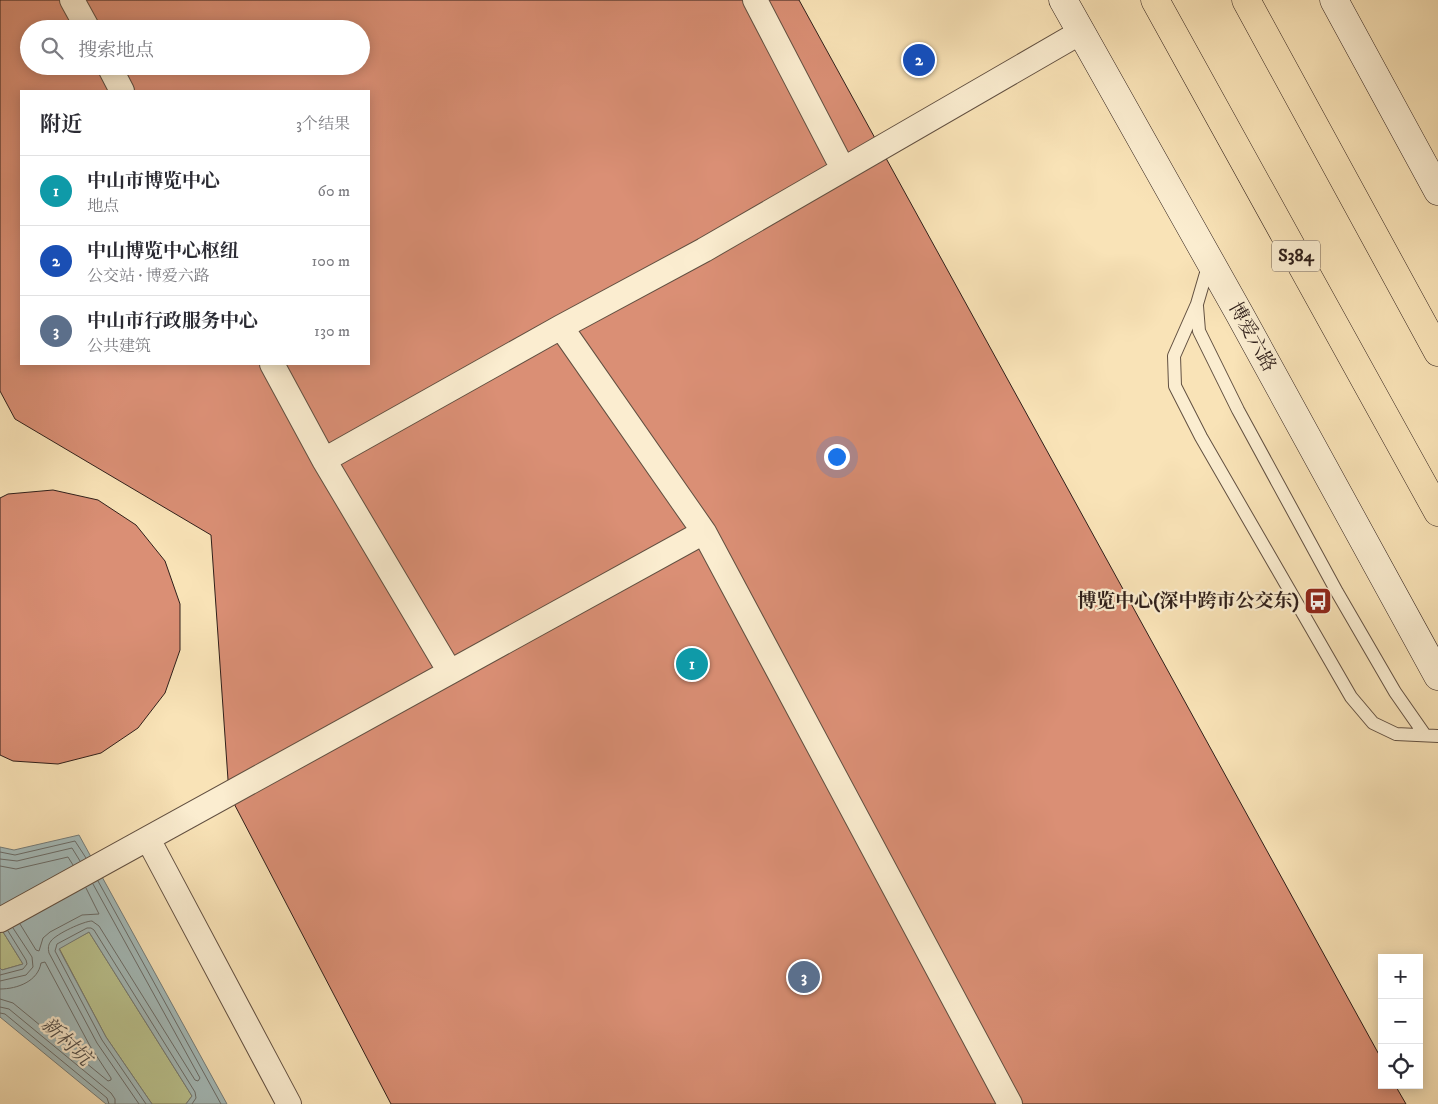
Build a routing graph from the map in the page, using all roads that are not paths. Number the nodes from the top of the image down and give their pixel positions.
1 (72, 0) edge
2 (755, 0) edge
3 (1063, 0) edge
4 (1154, 0) edge
5 (1246, 0) edge
6 (1334, 0) edge
7 (83, 20) edge
8 (1081, 32) junction
9 (114, 75) edge
10 (121, 90) edge
11 (843, 169) junction
12 (1438, 191) edge
13 (1210, 260) junction
14 (1197, 304) junction
15 (561, 327) junction
16 (1438, 352) edge
17 (273, 365) edge
18 (324, 460) junction
19 (1438, 512) edge
20 (704, 532) junction
21 (450, 672) junction
22 (1438, 676) edge
23 (1425, 735) junction
24 (1438, 736) edge
25 (148, 839) junction
26 (0, 920) edge
27 (289, 1104) edge
28 (1010, 1104) edge

1 - 7 street
2 - 11 street
3 - 8 street, 博爱六路
4 - 19 highway, S384
5 - 16 highway
6 - 12 street
8 - 11 street
8 - 13 street, 博爱六路
9 - 10 street
11 - 15 street
13 - 14 lane
13 - 22 street, 博爱六路
14 - 23 lane
14 - 23 lane
15 - 18 street
15 - 20 street
17 - 18 street
18 - 21 street
20 - 21 street
20 - 28 street
21 - 25 street
23 - 24 lane
25 - 26 street
25 - 27 street

